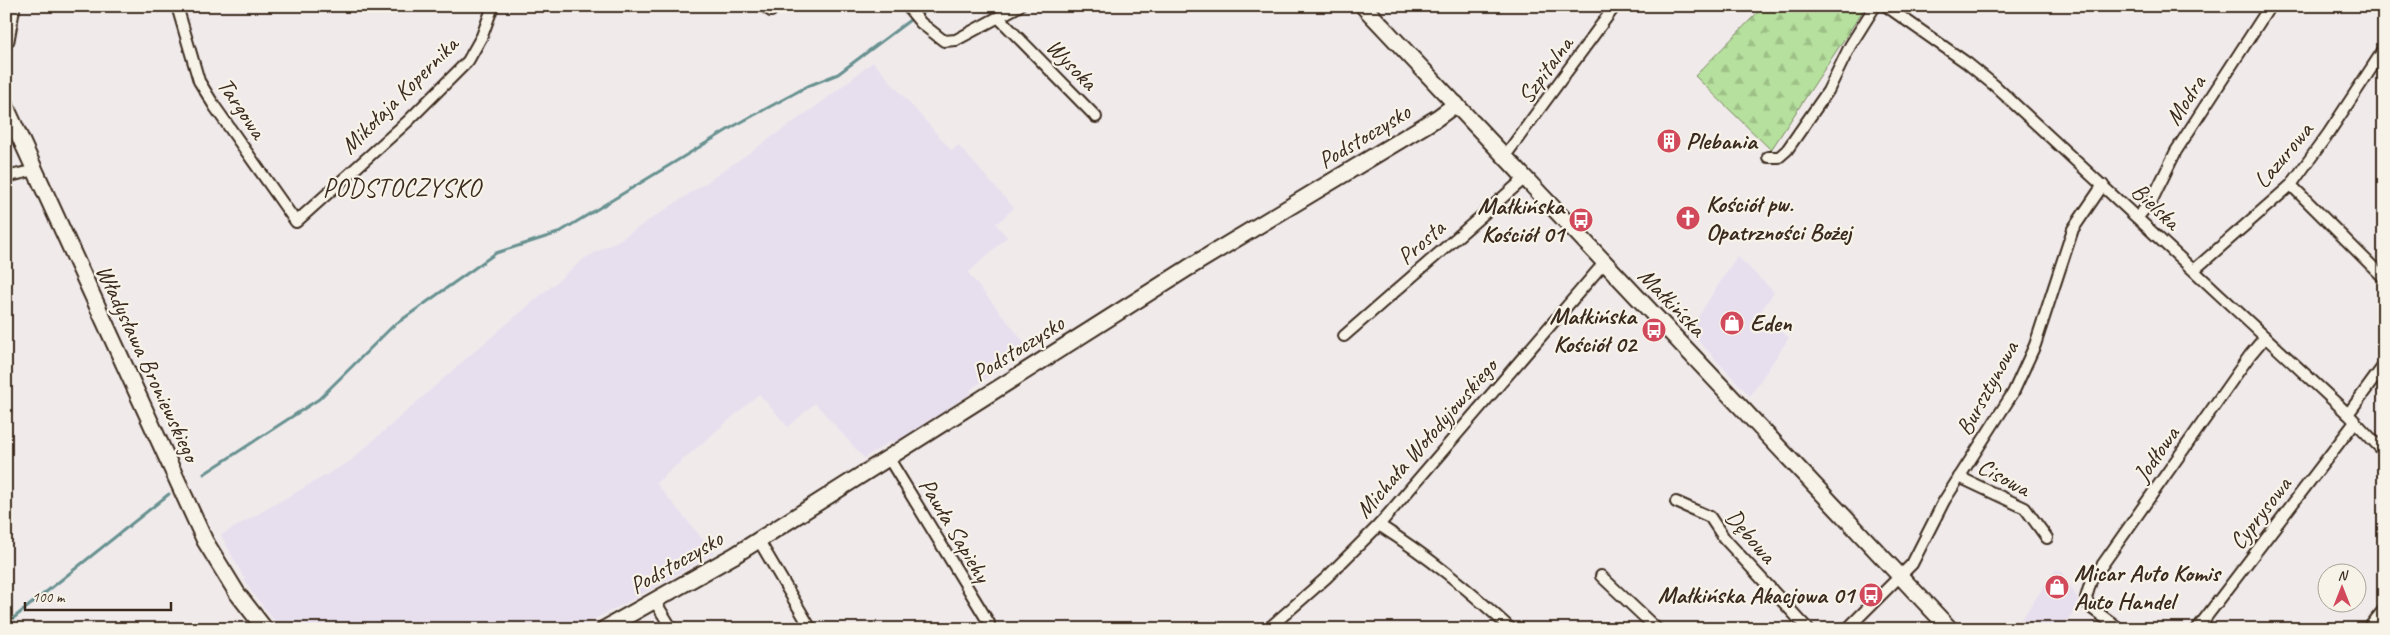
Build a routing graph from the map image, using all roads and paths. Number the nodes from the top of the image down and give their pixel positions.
1 (12, 6) edge
2 (177, 6) edge
3 (493, 6) edge
4 (907, 6) edge
5 (1019, 6) edge
6 (1363, 6) edge
7 (1615, 6) edge
8 (1875, 6) edge
9 (1886, 6) edge
10 (2270, 6) edge
11 (999, 18) junction
12 (6, 40) edge
13 (2383, 52) edge
14 (1456, 104) junction
15 (6, 107) edge
16 (1096, 117) dead end
17 (1506, 156) junction
18 (1768, 157) dead end
19 (35, 170) junction
20 (6, 177) edge
21 (1525, 178) junction
22 (2103, 185) junction
23 (2291, 185) junction
24 (2138, 217) junction
25 (296, 222) joint
26 (1604, 263) junction
27 (2194, 270) junction
28 (2384, 278) edge
29 (1344, 336) dead end
30 (2265, 337) junction
31 (2384, 366) edge
32 (2351, 418) junction
33 (2384, 452) edge
34 (888, 457) junction
35 (1960, 476) junction
36 (1676, 502) dead end
37 (1378, 526) junction
38 (2047, 538) dead end
39 (758, 539) junction
40 (1901, 575) junction
41 (1601, 576) dead end
42 (654, 600) junction
43 (2384, 609) edge
44 (989, 623) dead end
45 (265, 629) edge
46 (604, 629) edge
47 (672, 629) edge
48 (811, 629) edge
49 (1268, 629) edge
50 (1510, 629) edge
51 (1657, 629) edge
52 (1808, 629) edge
53 (1848, 629) edge
54 (1950, 629) edge
55 (2120, 629) edge
56 (2197, 629) edge
57 (2368, 629) edge

1 - 12 street
2 - 25 street, Targowa
3 - 25 street, Mikołaja Kopernika
4 - 11 street
5 - 11 street
6 - 14 street, Małkińska
7 - 17 street, Szpitalna
8 - 18 street
9 - 22 street, Bielska
10 - 24 street, Modra
11 - 16 street, Wysoka
13 - 23 street, Lazurowa
14 - 17 street, Małkińska
14 - 34 street, Podstoczysko
15 - 19 street, Władysława Broniewskiego
17 - 21 street, Małkińska
19 - 20 street
19 - 45 street, Władysława Broniewskiego
21 - 26 street, Małkińska
21 - 29 street, Prosta
22 - 24 street, Bielska
22 - 35 street, Bursztynowa
23 - 27 street, Lazurowa
23 - 28 street
24 - 27 street, Bielska
26 - 37 street, Michała Wołodyjowskiego
26 - 40 street, Małkińska
27 - 30 street, Bielska
30 - 32 street, Bielska
30 - 55 street, Jodłowa
31 - 32 street, Cyprysowa
32 - 33 street, Bielska
32 - 56 street, Cyprysowa
34 - 39 street, Podstoczysko
34 - 44 street, Pawła Sapiehy
35 - 38 street, Cisowa
35 - 40 street, Bursztynowa
36 - 52 street, Dębowa
37 - 49 street, Michała Wołodyjowskiego
37 - 50 street
39 - 42 street, Podstoczysko
39 - 48 street
40 - 53 street, Bursztynowa
40 - 54 street, Małkińska
41 - 51 street
42 - 46 street, Podstoczysko
42 - 47 street
43 - 57 street

